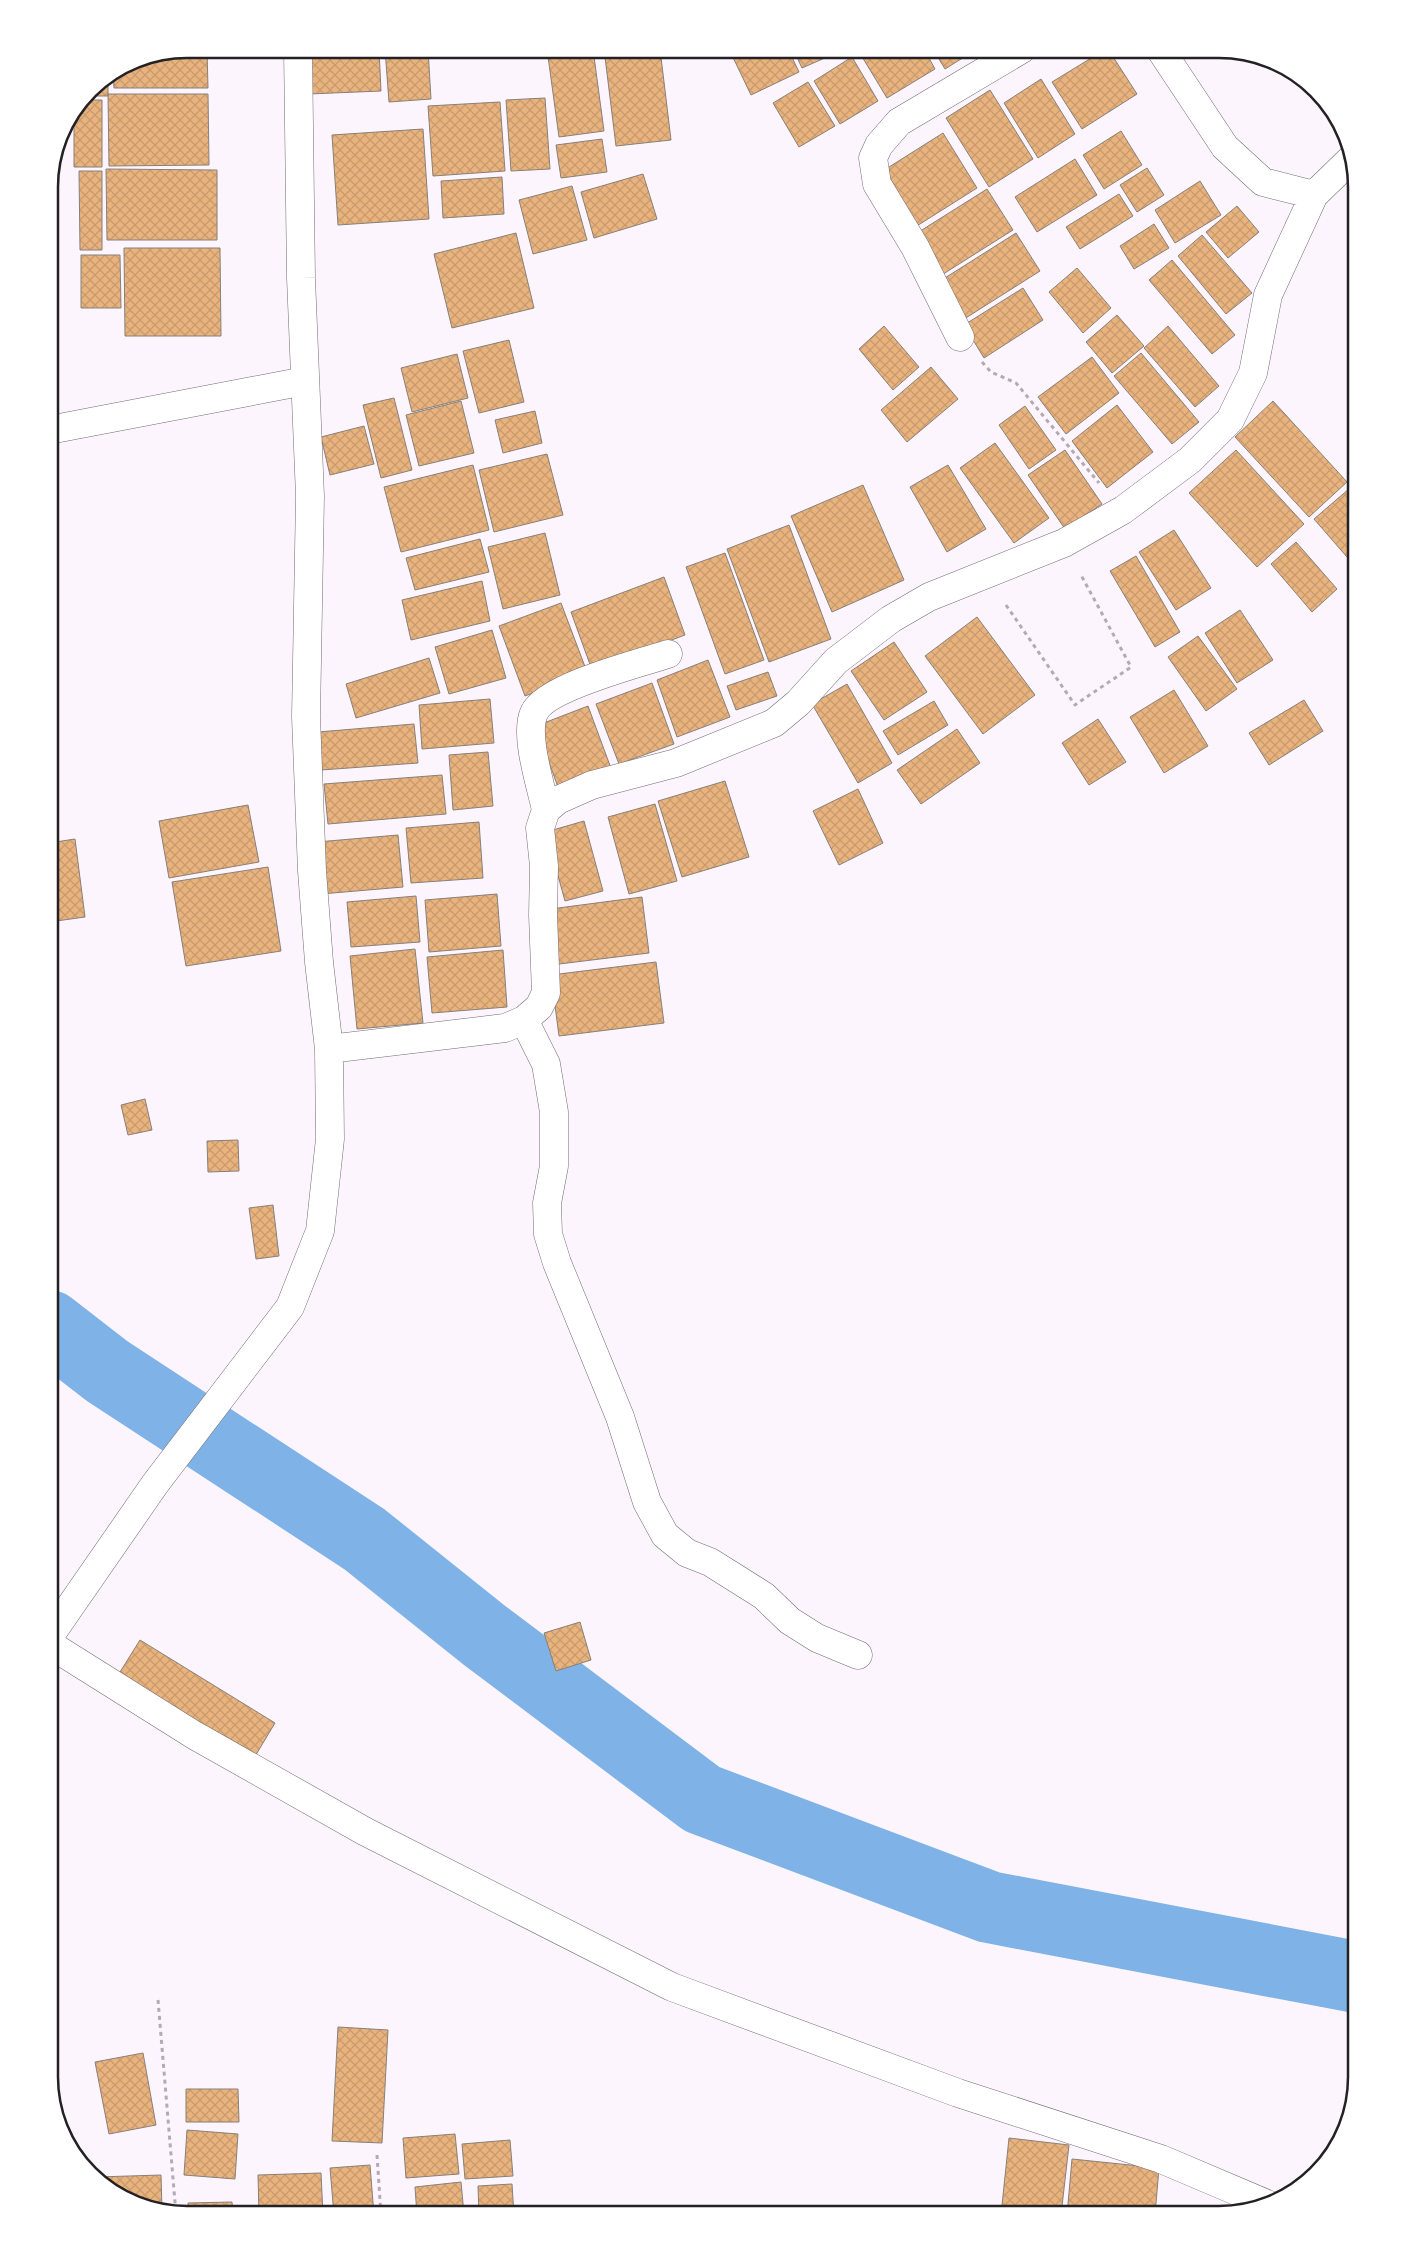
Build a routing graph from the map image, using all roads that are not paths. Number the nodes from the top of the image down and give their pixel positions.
1 (298, 57) edge
2 (1007, 58) edge
3 (1166, 58) edge
4 (1345, 164) edge
5 (1314, 195) junction
6 (960, 337) road end
7 (305, 381) junction
8 (58, 428) edge
9 (668, 654) dead end
10 (546, 810) junction
11 (524, 1020) junction
12 (330, 1048) junction
13 (57, 1625) edge
14 (57, 1649) edge
15 (858, 1655) dead end
16 (1258, 2200) edge

1 - 7 street
2 - 6 street
3 - 5 street
4 - 5 street
5 - 10 street
7 - 8 street
7 - 12 street
9 - 10 street
10 - 11 street
11 - 12 street
11 - 15 street
12 - 13 street
14 - 16 street

